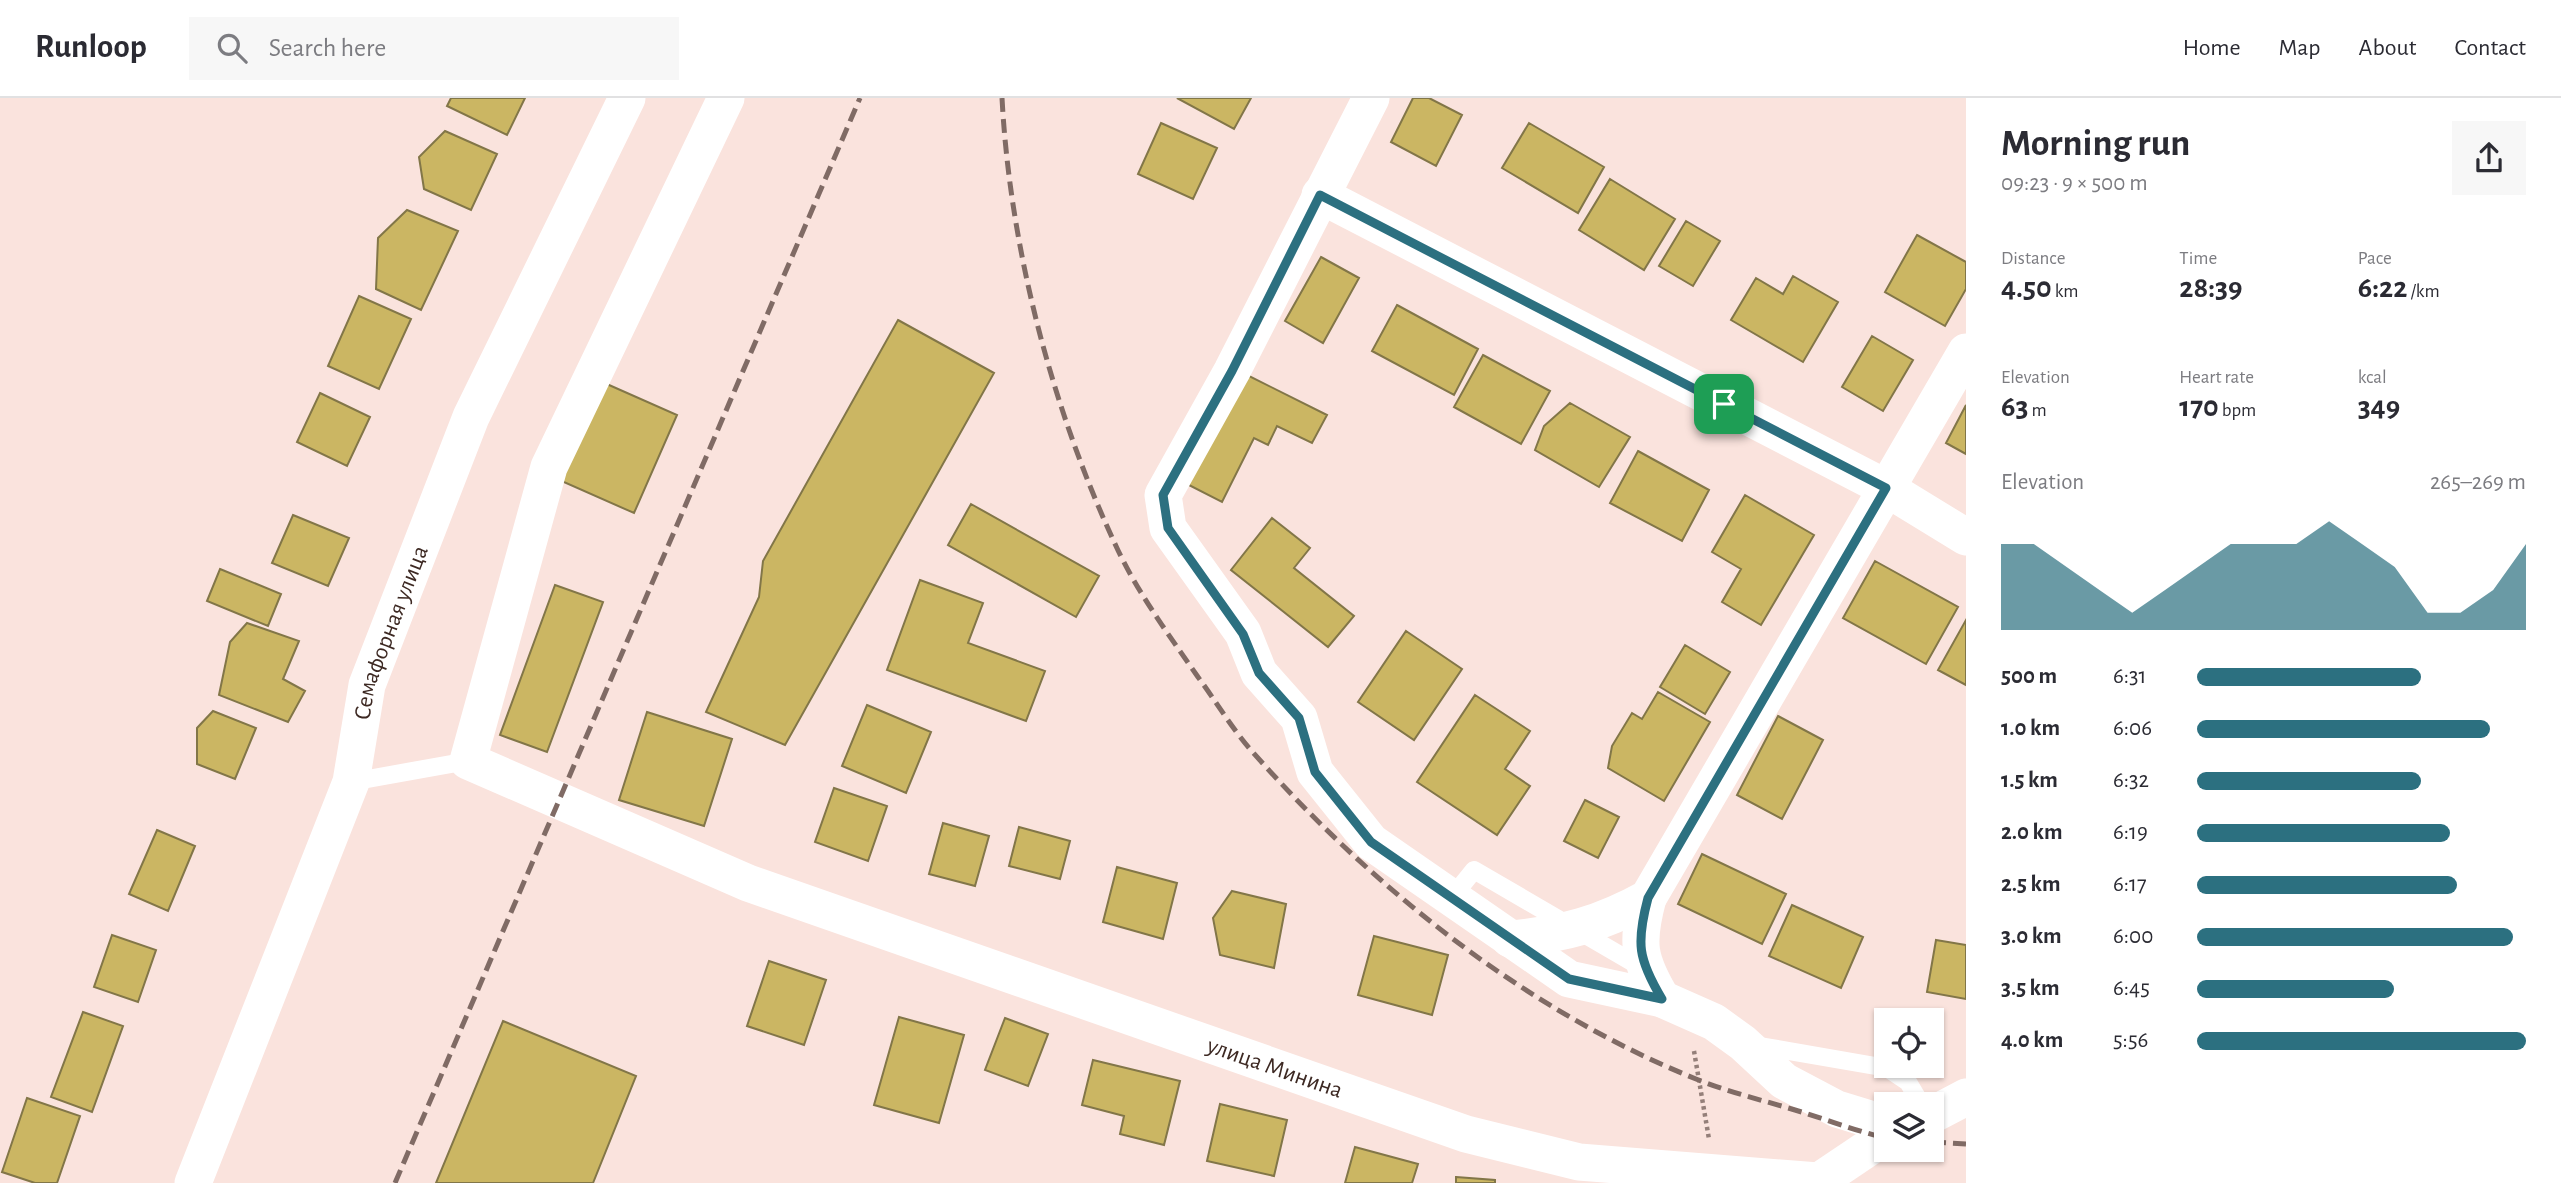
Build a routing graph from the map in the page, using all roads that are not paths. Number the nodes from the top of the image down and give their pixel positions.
1 (627, 98) edge
2 (726, 98) edge
3 (1371, 98) edge
4 (1320, 195) junction
5 (1966, 352) edge
6 (1886, 488) junction
7 (1966, 537) edge
8 (468, 761) junction
9 (351, 782) junction
10 (1453, 896) junction
11 (1648, 898) junction
12 (1578, 930) junction
13 (1510, 939) junction
14 (1665, 993) junction
15 (1744, 1043) junction
16 (1914, 1092) edge
17 (1966, 1097) edge
18 (1944, 1109) edge
19 (1874, 1121) edge
20 (1874, 1144) edge
21 (1817, 1182) edge
22 (193, 1183) edge

1 - 9 street, Семафорная улица
2 - 8 street
3 - 4 street
4 - 6 street
4 - 10 street
5 - 6 street
6 - 7 street
6 - 11 street
8 - 9 lane
8 - 21 street, улица Минина
9 - 22 street, Семафорная улица
10 - 12 lane
10 - 13 street
11 - 12 street
11 - 14 street
12 - 13 street
12 - 14 lane
13 - 14 street
14 - 15 street
15 - 16 lane
15 - 19 street
17 - 18 street
20 - 21 street

